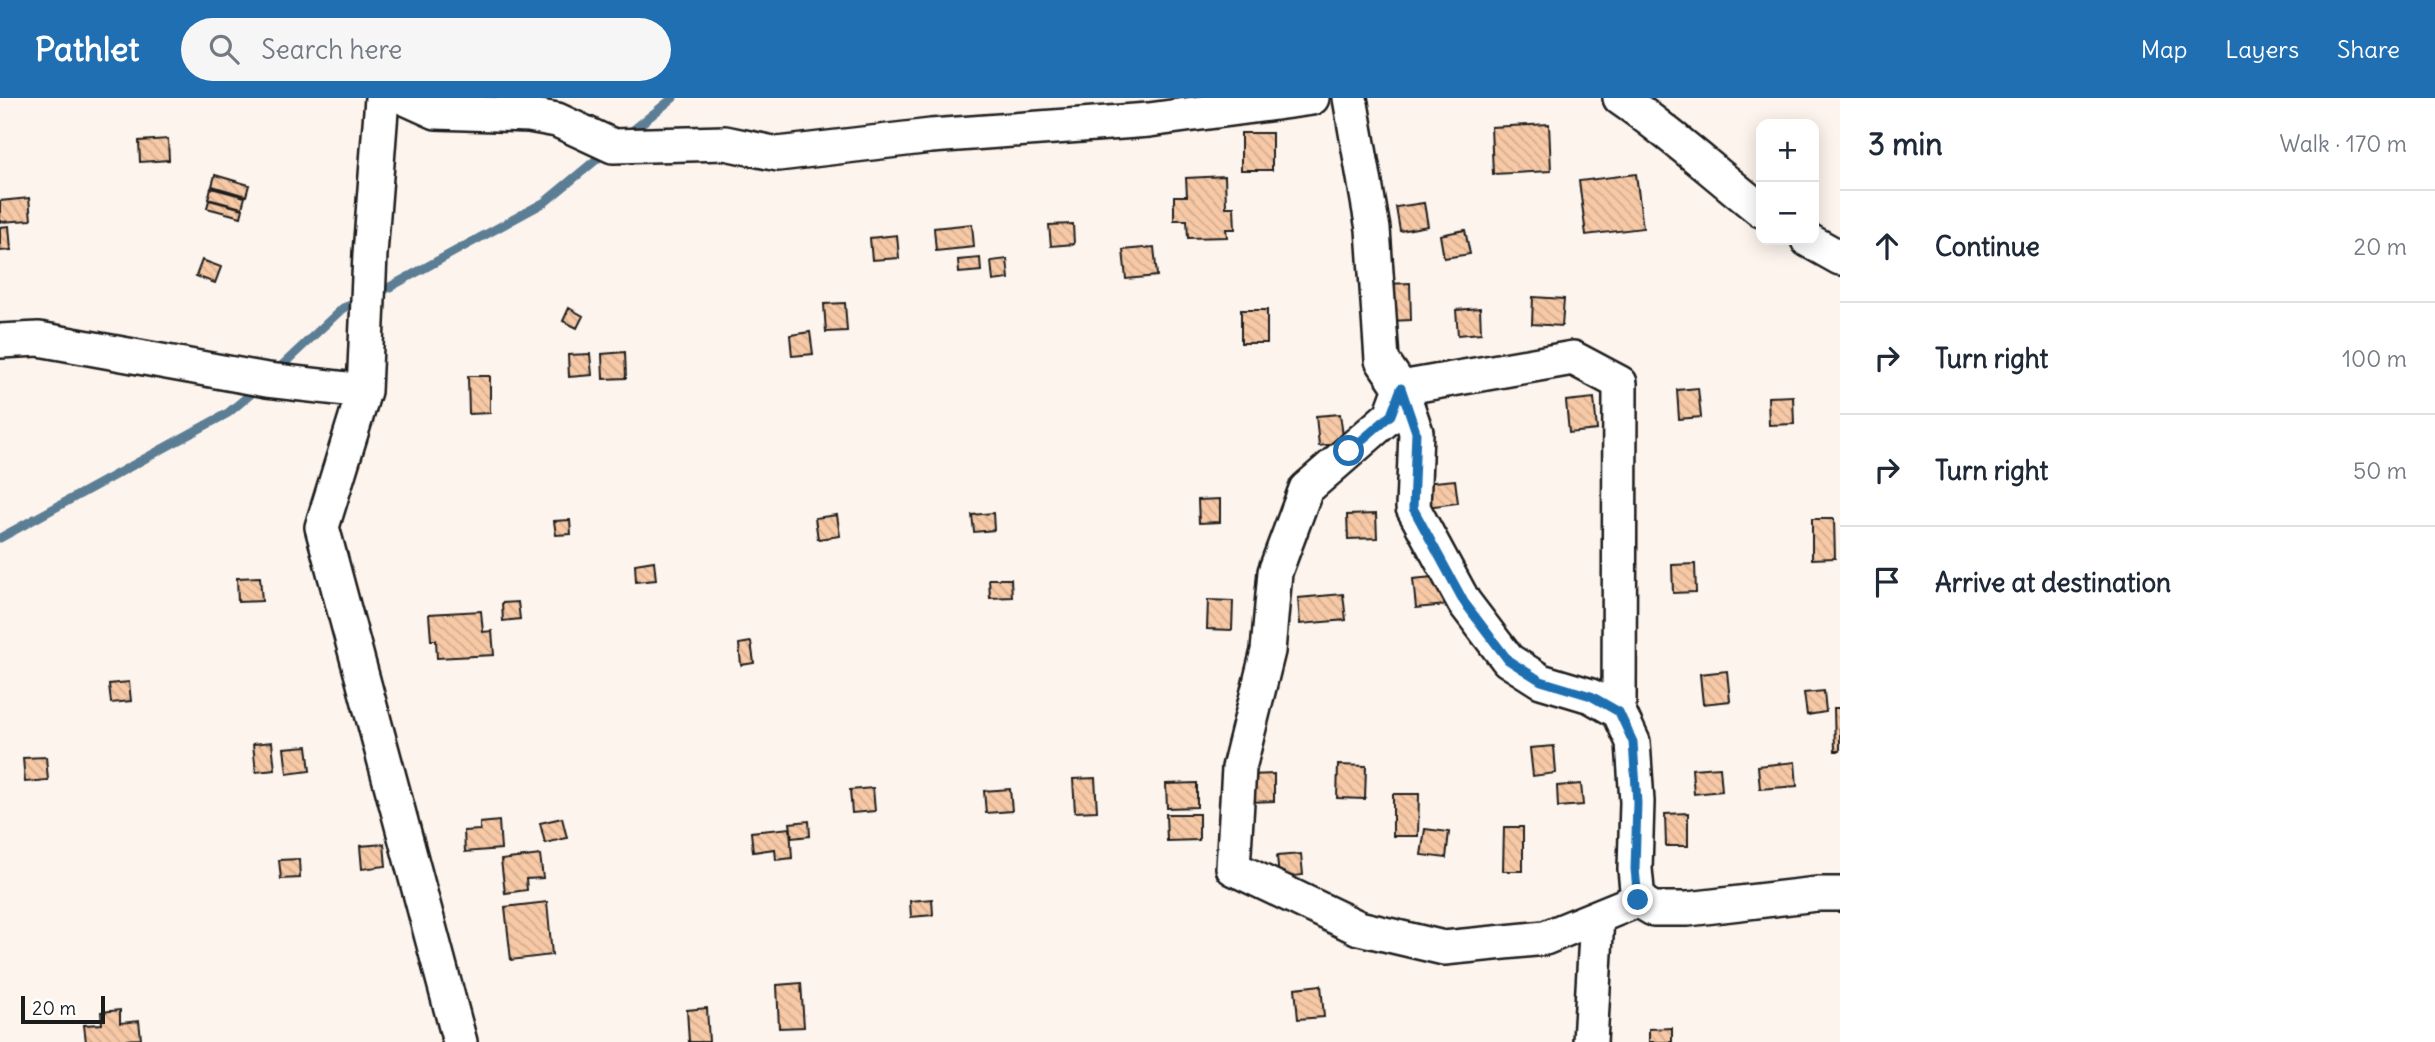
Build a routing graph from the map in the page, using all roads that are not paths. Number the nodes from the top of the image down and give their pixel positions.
1 (382, 98) edge
2 (405, 98) edge
3 (1312, 98) edge
4 (1350, 98) edge
5 (1620, 98) edge
6 (1756, 206) edge
7 (1817, 245) edge
8 (1840, 258) edge
9 (0, 341) edge
10 (1401, 388) junction
11 (364, 391) junction
12 (1619, 712) junction
13 (1840, 894) edge
14 (1638, 900) junction
15 (1597, 917) junction
16 (460, 1042) edge
17 (1590, 1042) edge

1 - 11 street
2 - 3 street
4 - 10 street
5 - 6 street
7 - 8 street
9 - 11 street
10 - 12 street
10 - 12 street
10 - 15 street
11 - 16 street
12 - 14 street
13 - 14 street
14 - 15 street
15 - 17 street

